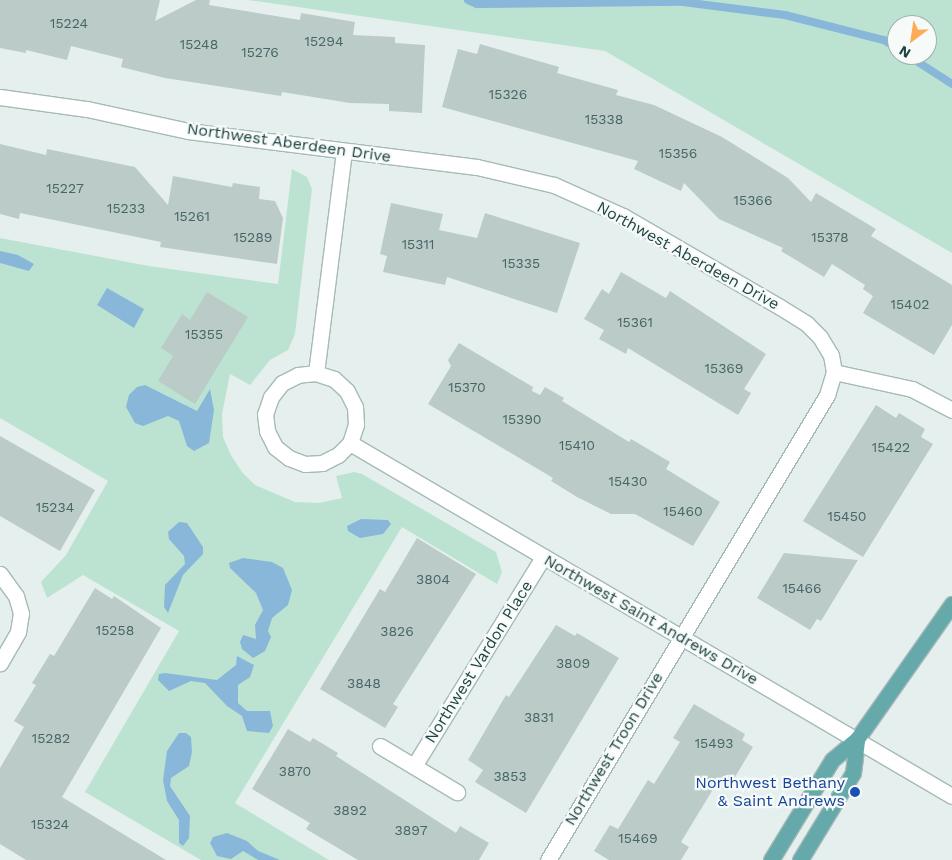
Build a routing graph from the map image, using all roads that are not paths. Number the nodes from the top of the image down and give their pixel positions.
1 (0, 97) edge
2 (344, 152) junction
3 (834, 372) junction
4 (316, 373) junction
5 (952, 410) edge
6 (350, 442) junction
7 (543, 557) junction
8 (0, 574) edge
9 (952, 604) edge
10 (680, 638) junction
11 (0, 664) edge
12 (858, 740) junction
13 (380, 746) dead end
14 (414, 766) junction
15 (456, 792) dead end
16 (952, 796) edge
17 (548, 860) edge
18 (771, 860) edge
19 (800, 860) edge

1 - 2 street, Northwest Aberdeen Drive
2 - 3 street, Northwest Aberdeen Drive
2 - 4 street
3 - 5 street
3 - 10 street
4 - 6 street
4 - 6 street
6 - 7 street, Northwest Saint Andrews Drive
7 - 10 street, Northwest Saint Andrews Drive
7 - 14 street, Northwest Vardon Place
8 - 11 street
9 - 12 main road
10 - 12 street, Northwest Saint Andrews Drive
10 - 17 street, Northwest Troon Drive
12 - 16 street, Northwest Saint Andrews Drive
12 - 18 main road
12 - 19 main road
13 - 14 street
14 - 15 street

